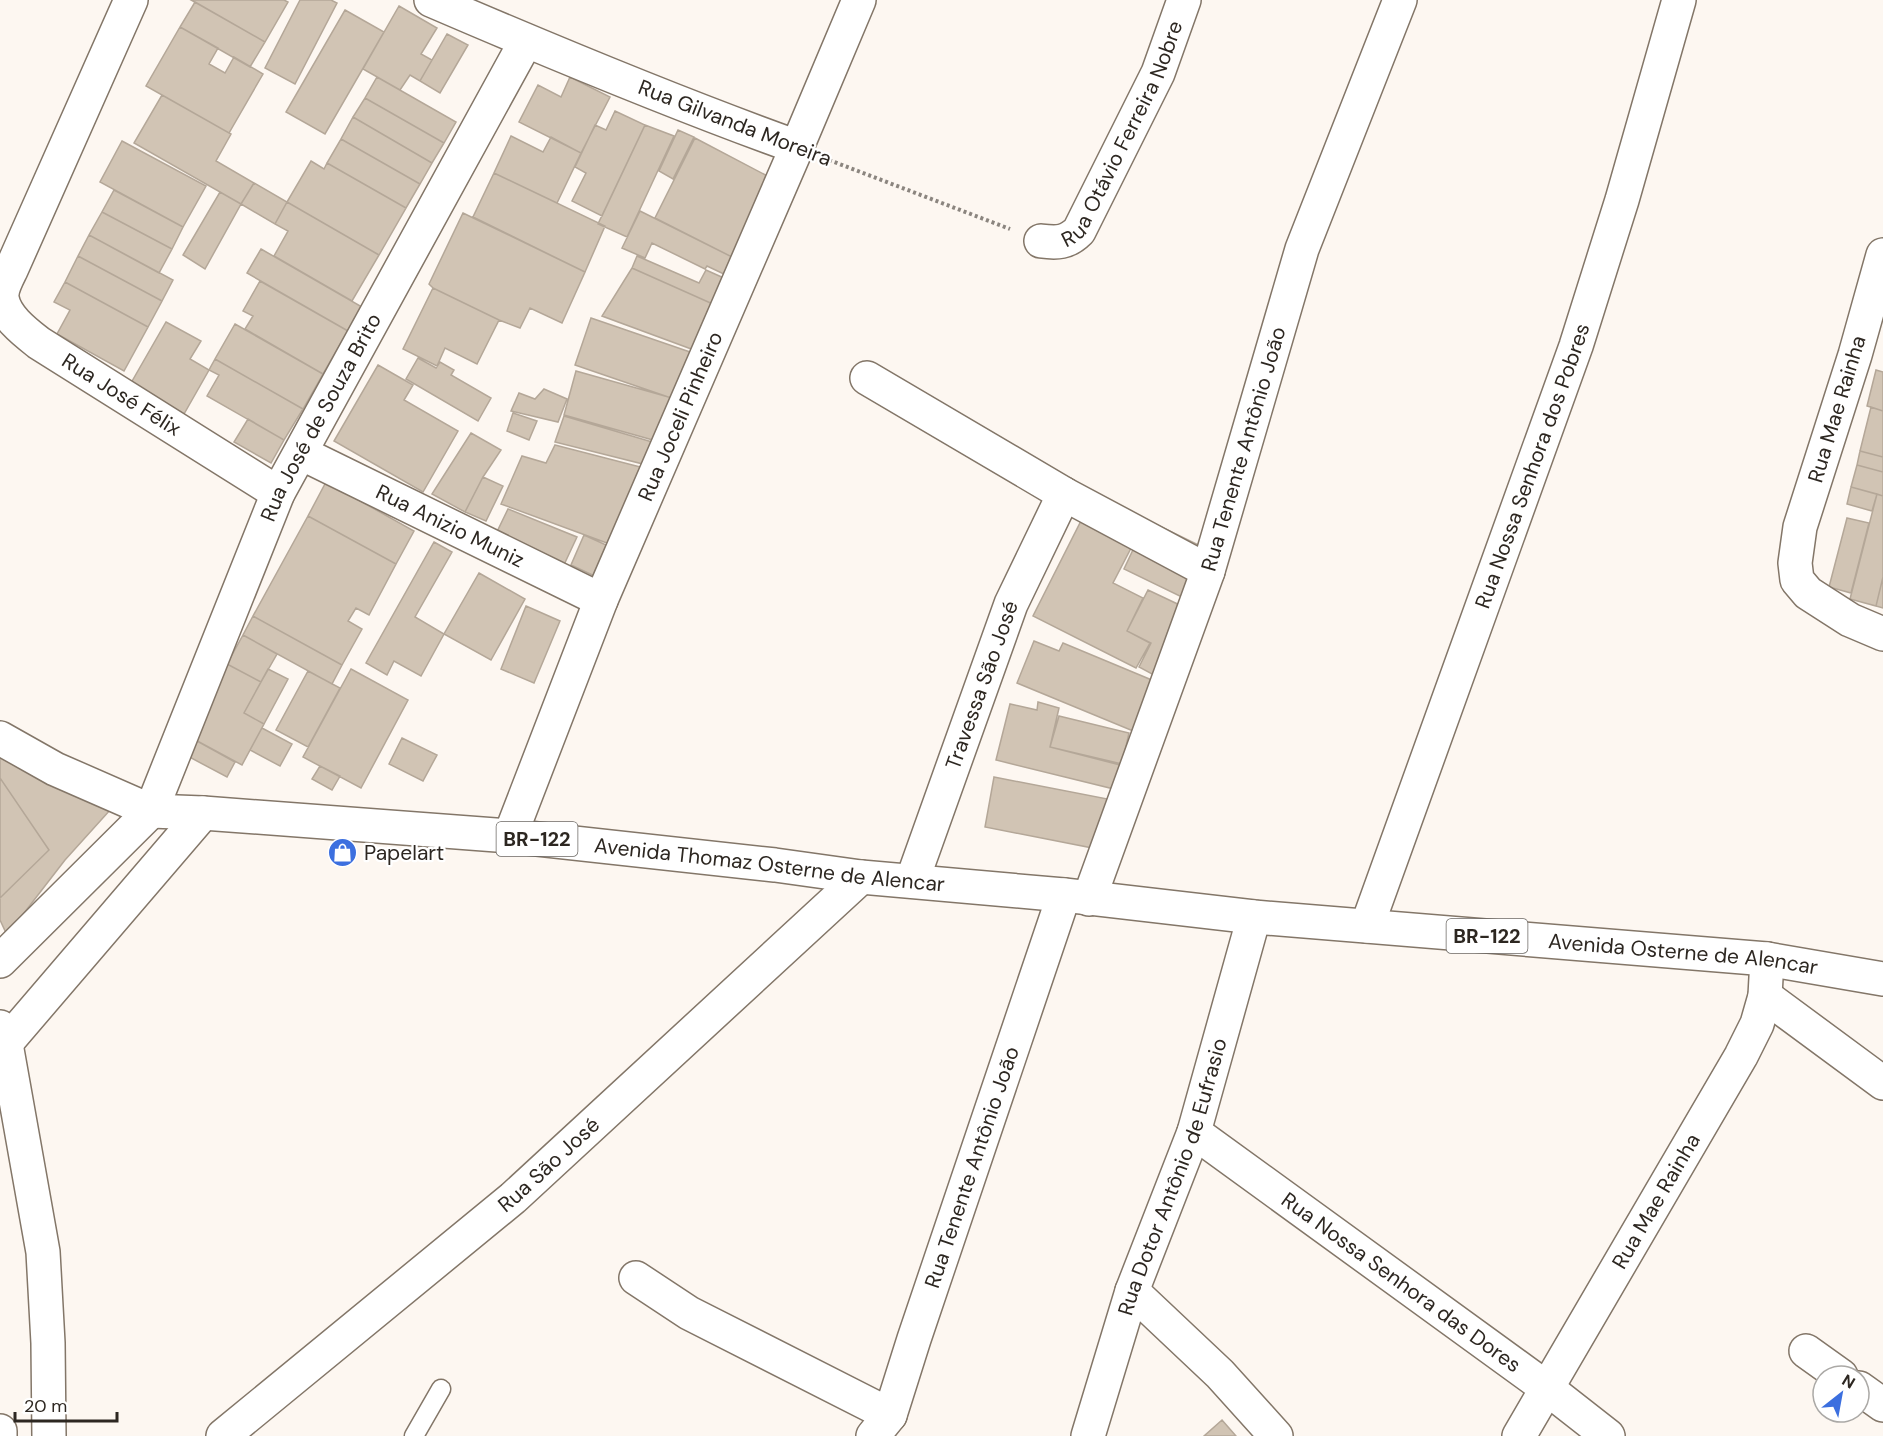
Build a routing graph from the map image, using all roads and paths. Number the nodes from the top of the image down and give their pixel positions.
1 (131, 0) edge
2 (431, 0) edge
3 (859, 0) edge
4 (1184, 0) edge
5 (1400, 0) edge
6 (1679, 0) edge
7 (526, 41) junction
8 (797, 147) junction
9 (1041, 241) joint
10 (1883, 255) edge
11 (867, 378) dead end
12 (301, 453) junction
13 (278, 493) junction
14 (1064, 494) junction
15 (1208, 571) junction
16 (601, 600) junction
17 (1883, 634) edge
18 (0, 738) edge
19 (150, 811) junction
20 (203, 813) junction
21 (510, 836) junction
22 (861, 877) junction
23 (912, 881) junction
24 (1077, 897) junction
25 (1254, 916) junction
26 (1367, 926) junction
27 (1767, 959) junction
28 (0, 961) edge
29 (1883, 979) edge
30 (1765, 996) junction
31 (2, 1040) edge
32 (1883, 1083) edge
33 (1194, 1132) junction
34 (636, 1278) dead end
35 (1132, 1291) junction
36 (1806, 1351) dead end
37 (1824, 1364) edge
38 (441, 1389) dead end
39 (1548, 1389) junction
40 (881, 1426) edge
41 (0, 1431) edge
42 (0, 1436) edge
43 (49, 1436) edge
44 (223, 1436) edge
45 (414, 1436) edge
46 (1088, 1436) edge
47 (1276, 1436) edge
48 (1519, 1436) edge
49 (1608, 1436) edge

1 - 13 main road, Rua José Félix
2 - 7 main road, Rua Gilvanda Moreira
3 - 8 main road, Rua Joceli Pinheiro
4 - 9 main road, Rua Otávio Ferreira Nobre
5 - 15 main road, Rua Tenente Antônio João
6 - 26 main road, Rua Nossa Senhora dos Pobres
7 - 8 main road, Rua Gilvanda Moreira
7 - 12 main road, Rua José de Souza Brito
8 - 9 path, Rua Gilvanda Moreira
8 - 16 main road, Rua Joceli Pinheiro
10 - 17 main road, Rua Mae Rainha
11 - 14 main road
12 - 13 main road, Rua José de Souza Brito
12 - 16 main road, Rua Anizio Muniz
13 - 19 main road, Rua José de Souza Brito
14 - 15 main road
14 - 23 main road, Travessa São José
15 - 24 main road, Rua Tenente Antônio João
16 - 21 main road, Rua Joceli Pinheiro
18 - 19 main road, Avenida Thomaz Osterne de Alencar / BR-122
19 - 20 main road, Avenida Thomaz Osterne de Alencar / BR-122
19 - 28 main road
20 - 21 main road, Avenida Thomaz Osterne de Alencar / BR-122
20 - 31 main road
21 - 22 main road, Avenida Thomaz Osterne de Alencar / BR-122
22 - 23 main road, Avenida Thomaz Osterne de Alencar / BR-122
22 - 44 main road, Rua São José
23 - 24 main road, Avenida Thomaz Osterne de Alencar / BR-122
24 - 25 main road, Avenida Osterne de Alencar / BR-122
24 - 40 main road, Rua Tenente Antônio João
25 - 26 main road, Avenida Osterne de Alencar / BR-122
25 - 33 main road, Rua Dotor Antônio de Eufrasio
26 - 27 main road, Avenida Osterne de Alencar / BR-122
27 - 29 main road, Avenida Osterne de Alencar / BR-122
27 - 30 main road, Rua Mae Rainha
30 - 32 main road
30 - 39 main road, Rua Mae Rainha
31 - 43 main road
33 - 35 main road, Rua Dotor Antônio de Eufrasio
33 - 39 main road, Rua Nossa Senhora das Dores
34 - 40 main road
35 - 46 main road, Rua Dotor Antônio de Eufrasio
35 - 47 main road
36 - 37 main road
38 - 45 lane
39 - 48 main road, Rua Mae Rainha
39 - 49 main road, Rua Nossa Senhora das Dores
41 - 42 main road

